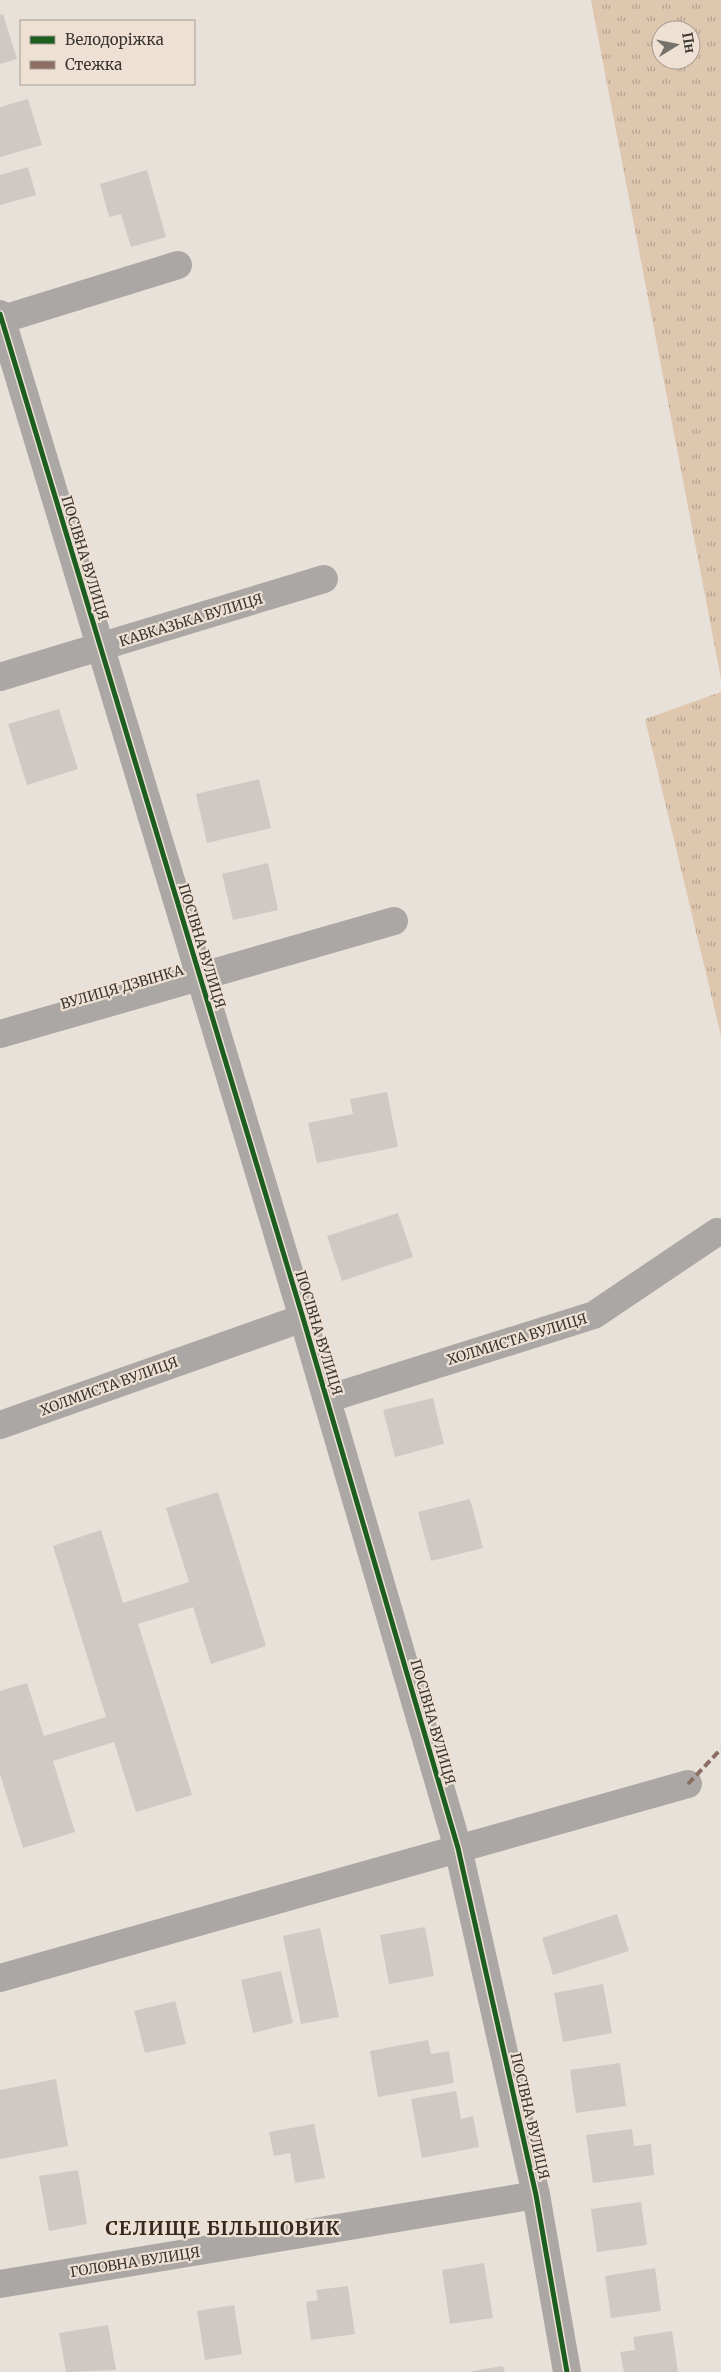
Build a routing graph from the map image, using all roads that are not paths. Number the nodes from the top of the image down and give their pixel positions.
1 (178, 265) dead end
2 (1, 318) edge
3 (324, 579) dead end
4 (100, 647) junction
5 (0, 677) edge
6 (394, 921) dead end
7 (200, 976) junction
8 (0, 1034) edge
9 (717, 1232) dead end
10 (303, 1318) junction
11 (327, 1399) junction
12 (0, 1425) edge
13 (688, 1784) dead end
14 (458, 1848) junction
15 (0, 1978) edge
16 (536, 2195) junction
17 (0, 2284) edge
18 (567, 2372) edge

1 - 2 street
2 - 4 street, ПОСІВНА ВУЛИЦЯ
3 - 4 street, КАВКАЗЬКА ВУЛИЦЯ
4 - 5 street, КАВКАЗЬКА ВУЛИЦЯ
4 - 7 street, ПОСІВНА ВУЛИЦЯ
6 - 7 street, ВУЛИЦЯ ДЗВІНКА
7 - 8 street, ВУЛИЦЯ ДЗВІНКА
7 - 10 street, ПОСІВНА ВУЛИЦЯ
9 - 11 street, ХОЛМИСТА ВУЛИЦЯ
10 - 11 street, ПОСІВНА ВУЛИЦЯ
10 - 12 street, ХОЛМИСТА ВУЛИЦЯ
11 - 14 street, ПОСІВНА ВУЛИЦЯ
13 - 14 street
14 - 15 street
14 - 16 street, ПОСІВНА ВУЛИЦЯ
16 - 17 street, ГОЛОВНА ВУЛИЦЯ
16 - 18 street, ПОСІВНА ВУЛИЦЯ

